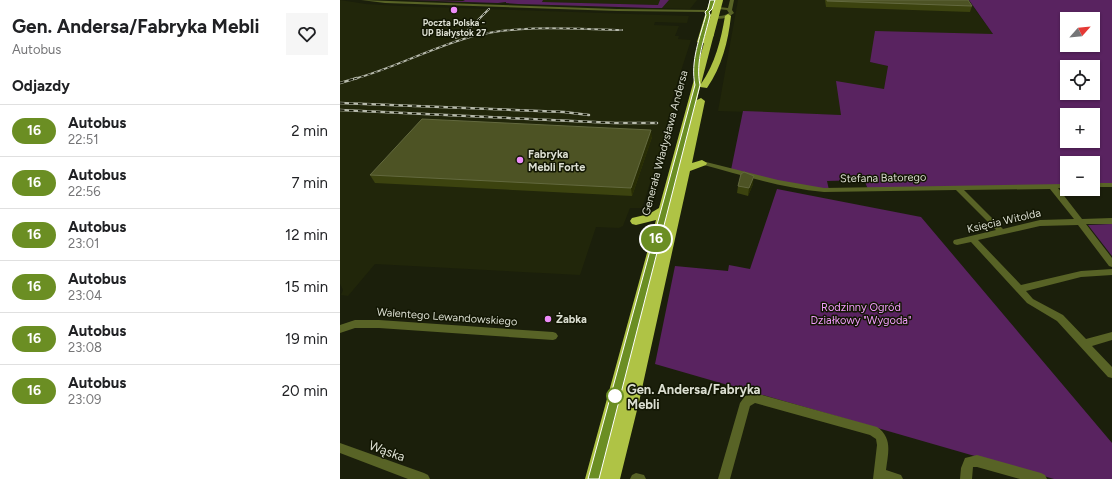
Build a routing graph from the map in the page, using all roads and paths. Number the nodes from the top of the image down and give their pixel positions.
1 (363, 0) edge
2 (505, 0) edge
3 (712, 0) edge
4 (719, 0) edge
5 (725, 0) edge
6 (732, 0) edge
7 (374, 1) edge
8 (499, 6) junction
9 (708, 12) junction
10 (729, 13) junction
11 (713, 34) junction
12 (701, 86) junction
13 (689, 154) junction
14 (702, 163) junction
15 (685, 169) junction
16 (1100, 185) edge
17 (1112, 185) edge
18 (1060, 186) edge
19 (957, 187) junction
20 (1053, 187) junction
21 (664, 211) junction
22 (1112, 221) edge
23 (1080, 222) junction
24 (1002, 232) junction
25 (656, 238) junction
26 (973, 239) junction
27 (956, 242) dead end
28 (1112, 264) edge
29 (1112, 272) edge
30 (1019, 289) junction
31 (340, 329) edge
32 (553, 336) dead end
33 (1112, 336) edge
34 (1084, 344) junction
35 (1112, 374) edge
36 (340, 448) edge
37 (879, 476) edge
38 (424, 479) edge
39 (594, 479) edge
40 (612, 479) edge
41 (636, 479) edge
42 (640, 479) edge
43 (724, 479) edge
44 (897, 479) edge
45 (966, 479) edge
46 (1041, 479) edge

1 - 7 street
2 - 8 street
3 - 9 highway
4 - 11 highway, Generała Władysława Andersa, bridge
5 - 11 highway, Generała Władysława Andersa
6 - 10 street
7 - 8 street
8 - 9 street
9 - 10 street
9 - 10 street
9 - 12 highway
10 - 12 highway
11 - 12 highway, Generała Władysława Andersa
12 - 13 highway, Generała Władysława Andersa
12 - 21 highway, Generała Władysława Andersa
13 - 14 highway
13 - 15 highway, Generała Władysława Andersa
14 - 15 highway
14 - 19 street, Stefana Batorego
15 - 40 highway, Generała Władysława Andersa
16 - 17 street
18 - 20 street, Stefana Batorego
19 - 20 street, Stefana Batorego
19 - 24 street
20 - 23 street
21 - 25 highway, Generała Władysława Andersa
21 - 25 highway
22 - 23 street, Księcia Witolda
23 - 24 street, Księcia Witolda
23 - 28 street
24 - 26 street, Księcia Witolda
25 - 39 highway, Generała Władysława Andersa
26 - 27 street, Księcia Witolda
26 - 30 street
29 - 30 street
30 - 34 street
31 - 32 street, Walentego Lewandowskiego
33 - 34 street
34 - 35 street
36 - 38 street, Wąska
37 - 43 street
37 - 44 street
41 - 42 street
45 - 46 street

